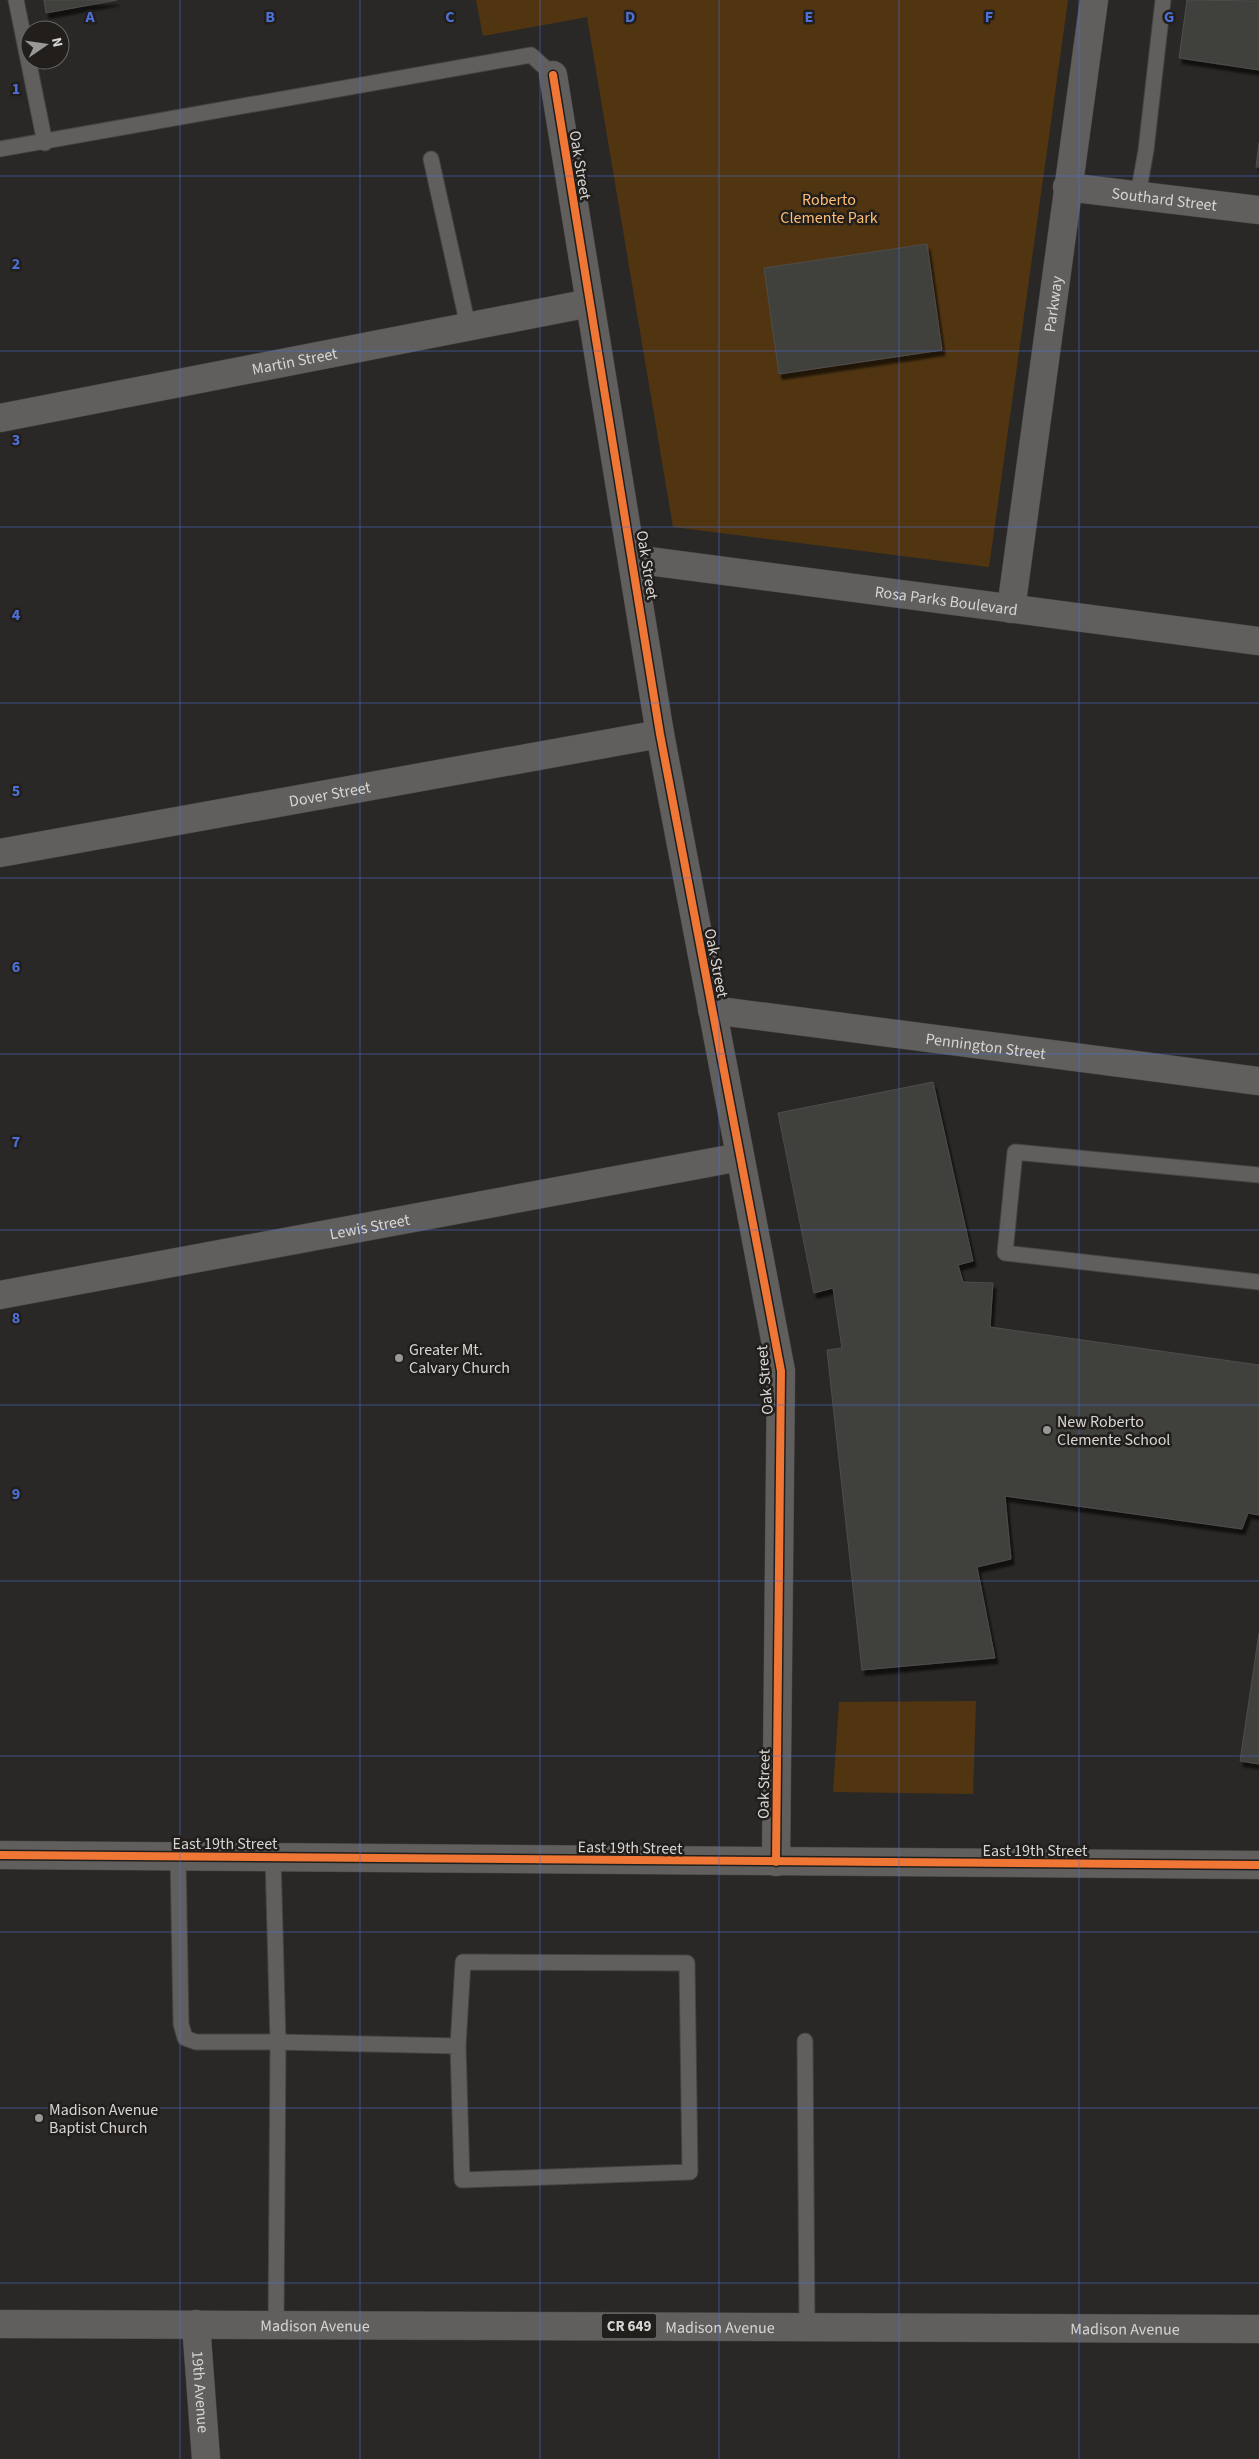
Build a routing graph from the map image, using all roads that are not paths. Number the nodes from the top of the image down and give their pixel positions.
1 (16, 0) edge
2 (1094, 0) edge
3 (1163, 0) edge
4 (553, 75) joint
5 (45, 143) junction
6 (0, 149) edge
7 (431, 159) dead end
8 (1068, 187) junction
9 (1138, 195) junction
10 (1259, 210) edge
11 (590, 303) junction
12 (468, 326) junction
13 (0, 418) edge
14 (633, 559) junction
15 (1011, 609) junction
16 (1259, 641) edge
17 (660, 734) junction
18 (0, 853) edge
19 (712, 1010) junction
20 (1259, 1080) edge
21 (740, 1157) junction
22 (1259, 1176) edge
23 (1259, 1282) edge
24 (0, 1295) edge
25 (0, 1855) edge
26 (178, 1856) junction
27 (273, 1857) junction
28 (776, 1862) junction
29 (1259, 1865) edge
30 (806, 2041) dead end
31 (278, 2042) junction
32 (458, 2046) junction
33 (0, 2324) edge
34 (196, 2324) junction
35 (276, 2325) junction
36 (807, 2327) junction
37 (1259, 2329) edge
38 (206, 2459) edge

1 - 5 lane
2 - 8 street, Parkway
3 - 9 lane
4 - 5 lane
4 - 11 street, Oak Street
5 - 6 lane
7 - 12 lane
8 - 9 street, Southard Street
8 - 15 street, Parkway
9 - 10 street, Southard Street
11 - 12 street, Martin Street
11 - 14 street, Oak Street
12 - 13 street, Martin Street
14 - 15 street, Rosa Parks Boulevard
14 - 17 street, Oak Street
15 - 16 street, Rosa Parks Boulevard
17 - 18 street, Dover Street
17 - 19 street, Oak Street
19 - 20 street, Pennington Street
19 - 21 street, Oak Street
21 - 24 street, Lewis Street
21 - 28 street, Oak Street
22 - 23 lane
25 - 26 street, East 19th Street
26 - 27 street, East 19th Street
26 - 31 lane
27 - 28 street, East 19th Street
27 - 31 lane
28 - 29 street, East 19th Street
30 - 36 lane
31 - 32 lane
31 - 35 lane
32 - 32 lane
33 - 34 street, Madison Avenue / CR 649
34 - 35 street, Madison Avenue / CR 649
34 - 38 street, 19th Avenue
35 - 36 street, Madison Avenue / CR 649
36 - 37 street, Madison Avenue / CR 649

